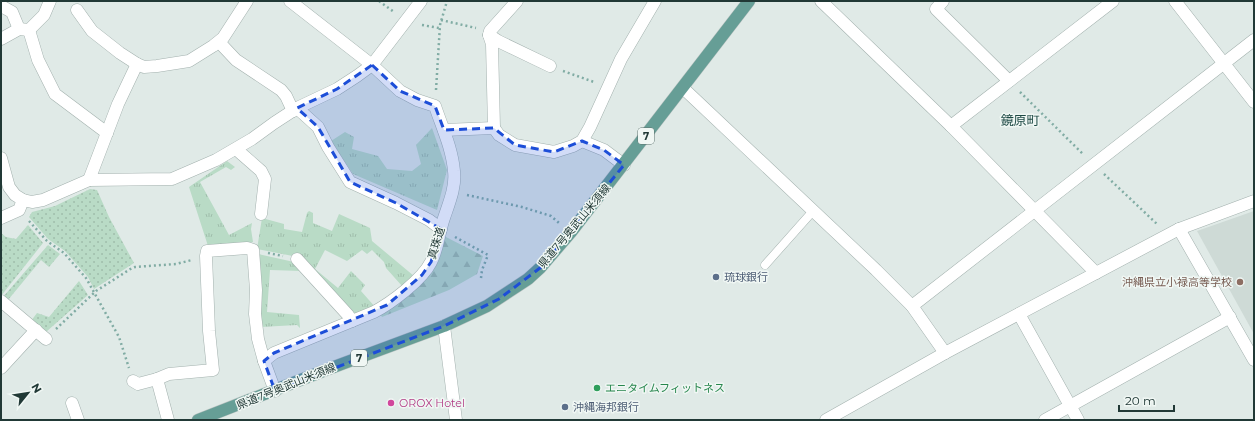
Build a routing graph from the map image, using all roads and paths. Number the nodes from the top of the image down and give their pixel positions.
1 (50, 1) edge
2 (247, 1) edge
3 (290, 1) edge
4 (379, 1) edge
5 (421, 1) edge
6 (447, 1) edge
7 (517, 1) edge
8 (655, 1) edge
9 (749, 1) edge
10 (821, 1) edge
11 (943, 1) edge
12 (1113, 1) edge
13 (1175, 1) edge
14 (1, 6) edge
15 (77, 10) dead end
16 (406, 19) junction
17 (441, 20) junction
18 (24, 30) junction
19 (489, 35) junction
20 (1, 39) edge
21 (1254, 40) edge
22 (219, 42) junction
23 (137, 64) junction
24 (1224, 64) junction
25 (372, 65) junction
26 (550, 66) joint
27 (1009, 81) junction
28 (607, 87) junction
29 (682, 88) junction
30 (1254, 102) edge
31 (435, 106) junction
32 (295, 110) junction
33 (951, 126) junction
34 (494, 128) junction
35 (444, 130) junction
36 (107, 133) junction
37 (582, 141) junction
38 (236, 149) junction
39 (1, 158) edge
40 (624, 165) junction
41 (89, 180) junction
42 (453, 192) junction
43 (1254, 201) edge
44 (21, 205) junction
45 (813, 211) junction
46 (1035, 211) junction
47 (260, 214) dead end
48 (1, 218) edge
49 (1179, 228) junction
50 (441, 229) junction
51 (572, 232) junction
52 (253, 250) junction
53 (206, 256) junction
54 (297, 259) joint
55 (765, 265) dead end
56 (1096, 272) junction
57 (481, 278) dead end
58 (94, 294) junction
59 (1, 301) edge
60 (912, 306) junction
61 (1019, 314) junction
62 (1230, 317) junction
63 (352, 321) junction
64 (444, 326) junction
65 (36, 330) junction
66 (46, 338) joint
67 (945, 353) junction
68 (1254, 360) edge
69 (264, 361) junction
70 (1, 368) edge
71 (157, 379) junction
72 (133, 382) joint
73 (275, 391) junction
74 (72, 403) dead end
75 (1070, 406) junction
76 (78, 420) edge
77 (168, 420) edge
78 (198, 420) edge
79 (456, 420) edge
80 (826, 420) edge
81 (1045, 420) edge
82 (1078, 420) edge

1 - 18 street
2 - 22 street
3 - 25 street
4 - 16 path
5 - 16 street
6 - 17 path
7 - 19 street
8 - 28 street
9 - 29 main road, 県道7号奥武山米須線 / 7
10 - 33 street
11 - 27 street
12 - 27 street
13 - 24 street
14 - 18 street
15 - 23 street
16 - 25 street
17 - 19 path
17 - 31 path
18 - 20 street
18 - 36 street
19 - 26 street
19 - 34 street
21 - 24 street
22 - 23 street
22 - 32 street
23 - 36 street
24 - 30 street
24 - 46 street
25 - 31 street
25 - 32 street
26 - 28 path
27 - 33 street
28 - 37 street
29 - 40 main road, 県道7号奥武山米須線 / 7
29 - 45 street
31 - 35 street, 真珠道
32 - 38 street
32 - 50 street
33 - 46 street
34 - 35 street
34 - 37 street
35 - 42 street, 真珠道
36 - 41 street
37 - 40 street
38 - 41 street
38 - 47 street
39 - 44 street
40 - 51 main road, 県道7号奥武山米須線 / 7
41 - 44 street
42 - 50 street, 真珠道
42 - 51 path
43 - 49 street
44 - 48 street
44 - 58 path
45 - 55 lane
45 - 60 street
46 - 56 street
46 - 60 street
49 - 56 street
49 - 62 street
50 - 57 path
50 - 63 street, 真珠道
51 - 64 main road, 県道7号奥武山米須線 / 7
52 - 53 street
52 - 54 path
52 - 69 street
53 - 58 path
53 - 71 street
54 - 63 street
56 - 61 street
58 - 66 path
58 - 72 path
59 - 65 street
60 - 67 street
61 - 67 street
61 - 75 street
62 - 68 street
62 - 75 street
63 - 69 street, 真珠道
64 - 73 main road, 県道7号奥武山米須線 / 7
64 - 79 street
65 - 66 street
65 - 70 street
67 - 80 street
69 - 73 street
71 - 72 street
71 - 77 street
73 - 78 main road, 県道7号奥武山米須線 / 7
74 - 76 street
75 - 81 street
75 - 82 street

